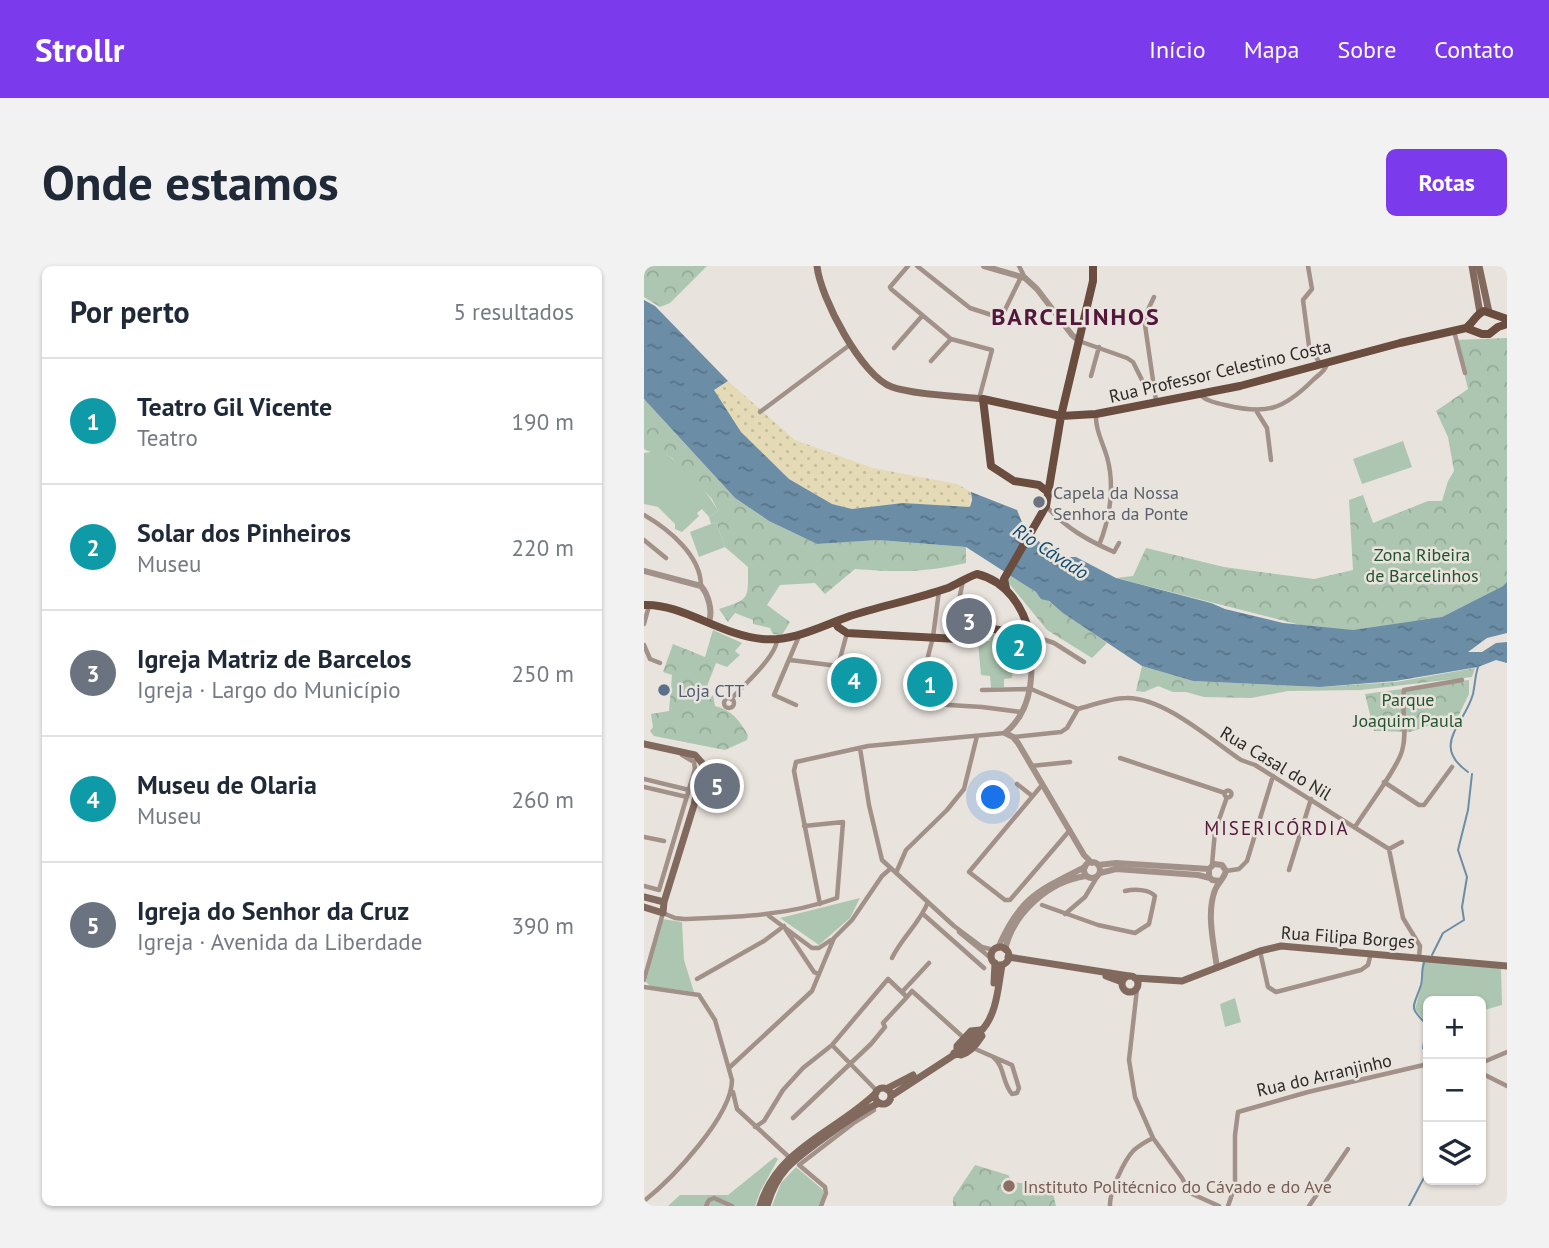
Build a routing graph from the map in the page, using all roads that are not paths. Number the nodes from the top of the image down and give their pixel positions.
1 (817, 266) edge
2 (908, 266) edge
3 (917, 266) edge
4 (984, 266) edge
5 (1019, 266) edge
6 (1093, 266) edge
7 (1308, 266) edge
8 (1472, 266) edge
9 (1479, 266) edge
10 (1023, 277) junction
11 (1154, 297) dead end
12 (1484, 312) junction
13 (922, 316) junction
14 (1502, 322) edge
15 (1475, 326) junction
16 (1454, 331) junction
17 (951, 339) junction
18 (1079, 341) junction
19 (851, 343) junction
20 (1098, 347) junction
21 (894, 348) dead end
22 (931, 361) dead end
23 (1324, 365) junction
24 (1465, 373) dead end
25 (1091, 376) dead end
26 (1153, 386) junction
27 (1200, 395) junction
28 (981, 399) junction
29 (1156, 403) junction
30 (1257, 411) junction
31 (760, 412) dead end
32 (1096, 414) junction
33 (1061, 416) junction
34 (1271, 460) dead end
35 (1049, 493) junction
36 (1045, 506) junction
37 (644, 515) edge
38 (644, 540) edge
39 (1119, 543) dead end
40 (1099, 545) junction
41 (666, 558) dead end
42 (644, 570) edge
43 (963, 581) junction
44 (1005, 581) junction
45 (701, 586) junction
46 (944, 589) junction
47 (959, 600) junction
48 (647, 605) edge
49 (991, 611) dead end
50 (713, 619) junction
51 (835, 622) junction
52 (644, 624) edge
53 (987, 628) junction
54 (847, 633) junction
55 (800, 635) junction
56 (1030, 635) junction
57 (933, 637) junction
58 (951, 638) junction
59 (778, 639) junction
60 (644, 645) edge
61 (790, 660) junction
62 (1084, 662) dead end
63 (660, 663) dead end
64 (1462, 680) dead end
65 (1031, 689) junction
66 (982, 691) dead end
67 (731, 699) dead end
68 (796, 705) dead end
69 (1078, 709) junction
70 (1021, 712) junction
71 (1005, 733) junction
72 (977, 736) junction
73 (1013, 737) junction
74 (644, 744) edge
75 (860, 748) junction
76 (667, 749) junction
77 (1121, 758) dead end
78 (1070, 762) dead end
79 (1031, 766) junction
80 (1452, 766) dead end
81 (1273, 776) junction
82 (644, 779) edge
83 (660, 782) junction
84 (1384, 782) junction
85 (1017, 784) dead end
86 (1042, 785) junction
87 (644, 787) edge
88 (659, 790) junction
89 (689, 790) junction
90 (1031, 795) junction
91 (687, 797) junction
92 (1311, 800) junction
93 (684, 824) junction
94 (804, 826) junction
95 (1355, 827) junction
96 (1070, 830) junction
97 (644, 837) edge
98 (664, 841) dead end
99 (1402, 842) dead end
100 (1389, 849) junction
101 (1213, 854) junction
102 (1090, 865) junction
103 (1211, 867) junction
104 (1224, 868) junction
105 (890, 869) junction
106 (1289, 870) dead end
107 (895, 873) junction
108 (1098, 875) junction
109 (1087, 876) junction
110 (1214, 880) junction
111 (644, 886) edge
112 (1090, 890) junction
113 (1125, 891) dead end
114 (644, 897) edge
115 (664, 902) junction
116 (928, 902) junction
117 (820, 904) junction
118 (1042, 905) dead end
119 (644, 907) edge
120 (663, 913) junction
121 (923, 914) junction
122 (1065, 914) junction
123 (769, 916) junction
124 (784, 926) junction
125 (954, 926) junction
126 (834, 938) junction
127 (1260, 951) junction
128 (1371, 953) junction
129 (1000, 957) junction
130 (1419, 957) junction
131 (892, 958) dead end
132 (929, 963) dead end
133 (1507, 966) edge
134 (984, 968) dead end
135 (1217, 968) junction
136 (818, 974) junction
137 (1132, 977) junction
138 (1151, 978) junction
139 (697, 979) dead end
140 (644, 981) edge
141 (1122, 982) junction
142 (644, 987) edge
143 (1136, 989) junction
144 (902, 992) junction
145 (907, 997) junction
146 (980, 1032) junction
147 (964, 1038) junction
148 (832, 1045) junction
149 (973, 1048) junction
150 (1507, 1052) edge
151 (957, 1053) junction
152 (993, 1057) junction
153 (1487, 1061) joint
154 (731, 1064) junction
155 (851, 1064) junction
156 (1423, 1066) edge
157 (1488, 1076) joint
158 (1507, 1086) edge
159 (732, 1088) junction
160 (882, 1092) junction
161 (726, 1105) junction
162 (876, 1105) junction
163 (737, 1109) junction
164 (793, 1118) dead end
165 (755, 1127) junction
166 (1153, 1138) junction
167 (1348, 1149) dead end
168 (794, 1161) junction
169 (644, 1201) edge
170 (706, 1206) edge
171 (733, 1206) edge
172 (760, 1206) edge
173 (767, 1206) edge
174 (821, 1206) edge
175 (1110, 1206) edge
176 (1219, 1206) edge
177 (1228, 1206) edge
178 (1309, 1206) edge

1 - 19 main road, Rua Professor Celestino Costa
2 - 13 street
3 - 10 street
4 - 10 street
5 - 10 street
6 - 18 main road
7 - 23 street
8 - 12 main road
9 - 12 main road
10 - 18 street
11 - 26 street
12 - 14 main road
12 - 15 main road
13 - 17 street
13 - 21 street
14 - 15 main road
15 - 16 main road, Rua Professor Celestino Costa
16 - 23 main road, Rua Professor Celestino Costa
16 - 24 street
17 - 22 street
17 - 28 street
18 - 20 street
18 - 33 main road
19 - 28 main road, Rua Professor Celestino Costa
19 - 31 street
20 - 25 street
20 - 26 street
23 - 27 main road, Rua Professor Celestino Costa
23 - 30 street
26 - 29 street
27 - 29 main road, Rua Professor Celestino Costa
27 - 30 street
28 - 33 main road, Rua Professor Celestino Costa
28 - 35 main road
29 - 32 main road, Rua Professor Celestino Costa
30 - 34 street
32 - 33 main road, Rua Professor Celestino Costa
32 - 40 street
33 - 35 main road
35 - 36 main road
36 - 40 street
36 - 44 main road
37 - 45 street
38 - 41 street
39 - 40 street
42 - 45 street
43 - 44 main road
43 - 46 main road
43 - 47 street
44 - 56 main road
45 - 50 street
46 - 47 street
46 - 51 main road
46 - 57 street
47 - 58 street
48 - 50 main road
48 - 52 street
49 - 53 street
50 - 59 main road
51 - 54 main road
51 - 55 main road
53 - 56 main road
53 - 58 main road
54 - 57 main road
54 - 61 street
55 - 59 main road
55 - 61 street
56 - 62 street
56 - 65 street
57 - 58 main road
57 - 70 street
59 - 67 street
60 - 63 street
61 - 68 street
64 - 84 street
65 - 66 street
65 - 69 street
65 - 70 street
69 - 73 street
69 - 81 street, Rua Casal do Nil
70 - 71 street
71 - 72 street
71 - 73 street
72 - 75 street
72 - 107 street
73 - 79 street
74 - 76 main road
75 - 94 street
75 - 105 street, Rua Filipa Borges
76 - 89 street
76 - 93 main road
77 - 101 street
78 - 79 street
79 - 86 street
80 - 84 street
81 - 92 street, Rua Casal do Nil
81 - 104 street
82 - 83 street
83 - 88 street
83 - 89 street
84 - 95 street
85 - 90 street
86 - 90 street
86 - 96 street
87 - 88 street
88 - 91 street
89 - 91 street
90 - 96 street
91 - 93 street
92 - 95 street, Rua Casal do Nil
92 - 106 street
93 - 111 street
93 - 115 main road
94 - 117 street
94 - 117 street
95 - 100 street, Rua Casal do Nil
96 - 102 street
97 - 98 street
99 - 100 street
100 - 130 street
101 - 103 street
101 - 104 street
102 - 103 street
102 - 108 street
102 - 109 street
102 - 129 street
103 - 104 street
103 - 110 street
104 - 110 street
105 - 107 street, Rua Filipa Borges
105 - 126 street
107 - 116 street, Rua Filipa Borges
108 - 109 street
108 - 110 street
108 - 112 street
109 - 112 street
109 - 129 street
110 - 135 street
112 - 122 street
113 - 122 street
114 - 115 main road
115 - 120 main road
116 - 121 street
116 - 125 street, Rua Filipa Borges
117 - 123 street
118 - 122 street
119 - 120 main road
120 - 123 street
120 - 140 street
121 - 131 street
121 - 134 street
123 - 124 street
124 - 126 street
124 - 136 street
124 - 139 street
125 - 129 street, Rua Filipa Borges
125 - 129 street, Rua Filipa Borges
126 - 136 street
127 - 128 main road, Rua Filipa Borges
127 - 128 street
127 - 135 main road, Rua Filipa Borges
128 - 130 main road, Rua Filipa Borges
129 - 137 main road, Rua Filipa Borges
129 - 141 main road, Rua Filipa Borges
129 - 146 main road
130 - 133 main road, Rua Filipa Borges
132 - 144 street
135 - 138 main road, Rua Filipa Borges
136 - 154 street
137 - 138 main road, Rua Filipa Borges
137 - 141 main road
137 - 143 main road
138 - 143 main road
141 - 143 main road
142 - 154 street
143 - 166 street
144 - 145 street
144 - 148 street
145 - 147 street
145 - 155 street
146 - 147 main road
146 - 149 main road
146 - 151 main road
147 - 151 main road
148 - 155 street
148 - 165 street
149 - 151 main road
149 - 152 street
150 - 153 street
151 - 160 main road
152 - 152 street
153 - 157 street
154 - 159 street
155 - 160 street
155 - 164 street
156 - 177 street, Rua do Arranjinho
157 - 158 street
159 - 161 street
159 - 163 street
160 - 162 main road
160 - 162 main road
160 - 168 main road
161 - 163 street
161 - 169 street
162 - 168 main road
163 - 165 street
165 - 168 street
166 - 175 street
166 - 176 street
167 - 178 street
168 - 172 main road
168 - 173 main road
168 - 174 street
170 - 171 street

